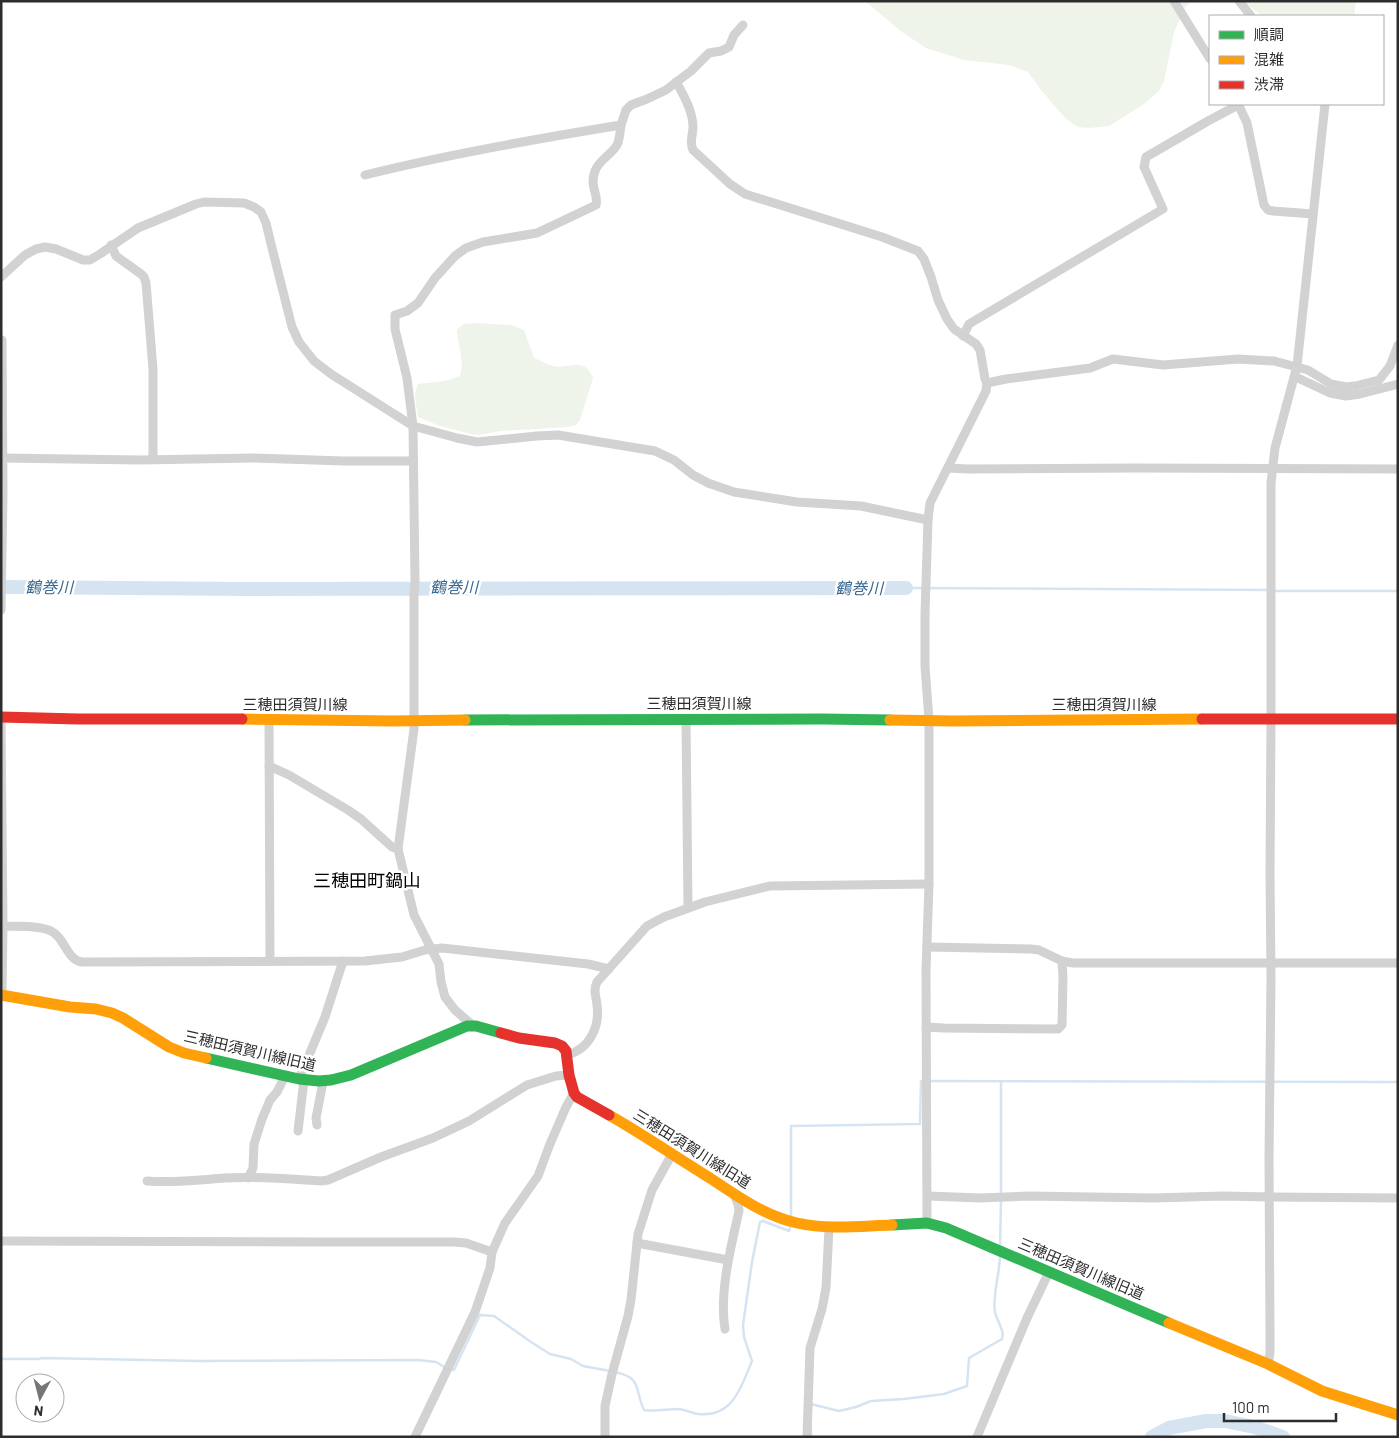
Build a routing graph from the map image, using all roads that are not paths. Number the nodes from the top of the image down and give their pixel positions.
1 (1174, 1) edge
2 (1239, 1) edge
3 (1250, 15) edge
4 (743, 25) dead end
5 (1209, 57) edge
6 (676, 82) junction
7 (1236, 105) edge
8 (1238, 105) edge
9 (1325, 105) edge
10 (621, 125) junction
11 (365, 175) dead end
12 (1313, 214) junction
13 (111, 245) junction
14 (1, 277) edge
15 (963, 336) junction
16 (2, 340) edge
17 (1398, 345) edge
18 (1296, 371) junction
19 (988, 383) junction
20 (1398, 384) edge
21 (413, 426) junction
22 (2, 458) edge
23 (153, 459) junction
24 (413, 461) junction
25 (948, 468) junction
26 (1272, 469) junction
27 (1398, 469) edge
28 (928, 520) junction
29 (2, 577) edge
30 (2, 594) edge
31 (1, 610) edge
32 (1, 718) edge
33 (1271, 718) junction
34 (686, 719) junction
35 (1398, 719) edge
36 (269, 720) junction
37 (929, 720) junction
38 (414, 721) junction
39 (269, 766) junction
40 (398, 849) junction
41 (929, 884) junction
42 (688, 908) junction
43 (3, 926) junction
44 (927, 947) junction
45 (430, 949) junction
46 (270, 961) junction
47 (343, 961) junction
48 (1062, 961) junction
49 (1271, 962) junction
50 (1398, 962) edge
51 (609, 969) junction
52 (2, 995) edge
53 (471, 1026) junction
54 (926, 1027) junction
55 (568, 1055) junction
56 (569, 1075) junction
57 (285, 1076) junction
58 (302, 1079) junction
59 (323, 1082) junction
60 (574, 1093) junction
61 (317, 1125) dead end
62 (298, 1131) dead end
63 (672, 1154) junction
64 (248, 1178) junction
65 (147, 1180) dead end
66 (734, 1194) junction
67 (928, 1196) junction
68 (1270, 1198) junction
69 (1398, 1198) edge
70 (927, 1223) junction
71 (829, 1228) junction
72 (1, 1241) edge
73 (637, 1242) junction
74 (492, 1252) junction
75 (728, 1260) junction
76 (1049, 1272) junction
77 (725, 1328) dead end
78 (1268, 1364) junction
79 (1398, 1415) edge
80 (415, 1437) edge
81 (605, 1437) edge
82 (806, 1437) edge
83 (977, 1437) edge

1 - 5 street
2 - 3 street
4 - 6 street
6 - 10 street
6 - 15 street
7 - 15 street
8 - 12 street
9 - 12 street
10 - 11 street
10 - 21 street
12 - 18 street
13 - 14 street
13 - 21 street
13 - 23 street
15 - 19 street
16 - 22 street
17 - 18 street
18 - 19 street
18 - 20 street
18 - 26 street
19 - 25 street
21 - 24 street
21 - 28 street
22 - 23 street
22 - 29 street
23 - 24 street
24 - 38 street
25 - 26 street
25 - 28 street
26 - 27 street
26 - 33 street
28 - 37 street
29 - 30 street
30 - 31 street
32 - 36 street, 三穂田須賀川線
32 - 43 street
33 - 35 street, 三穂田須賀川線
33 - 37 street, 三穂田須賀川線
33 - 49 street
34 - 37 street, 三穂田須賀川線
34 - 38 street, 三穂田須賀川線
34 - 42 street
36 - 38 street, 三穂田須賀川線
36 - 39 street
37 - 41 street
38 - 40 street
39 - 40 street
39 - 46 street
40 - 45 street
41 - 42 street
41 - 44 street
42 - 51 street
43 - 46 street
43 - 52 street
44 - 48 street
44 - 54 street
45 - 47 street
45 - 51 street
45 - 53 street
46 - 47 street
47 - 58 street
48 - 49 street
48 - 54 street
49 - 50 street
49 - 68 street
51 - 55 street
52 - 57 street, 三穂田須賀川線旧道
53 - 55 street, 三穂田須賀川線旧道
53 - 59 street, 三穂田須賀川線旧道
54 - 67 street
55 - 56 street
56 - 60 street
56 - 64 street
57 - 58 street, 三穂田須賀川線旧道
57 - 64 street
58 - 59 street, 三穂田須賀川線旧道
58 - 62 street
59 - 61 street
60 - 63 street, 三穂田須賀川線旧道
60 - 74 street
63 - 66 street, 三穂田須賀川線旧道
63 - 73 street
64 - 65 street
66 - 71 street, 三穂田須賀川線旧道
66 - 75 street
67 - 68 street
67 - 70 street
68 - 69 street
68 - 78 street
70 - 71 street, 三穂田須賀川線旧道
70 - 76 street, 三穂田須賀川線旧道
71 - 82 street
72 - 74 street
73 - 75 street
73 - 81 street
74 - 80 street
75 - 77 street
76 - 78 street, 三穂田須賀川線旧道
76 - 83 street
78 - 79 street, 三穂田須賀川線旧道

